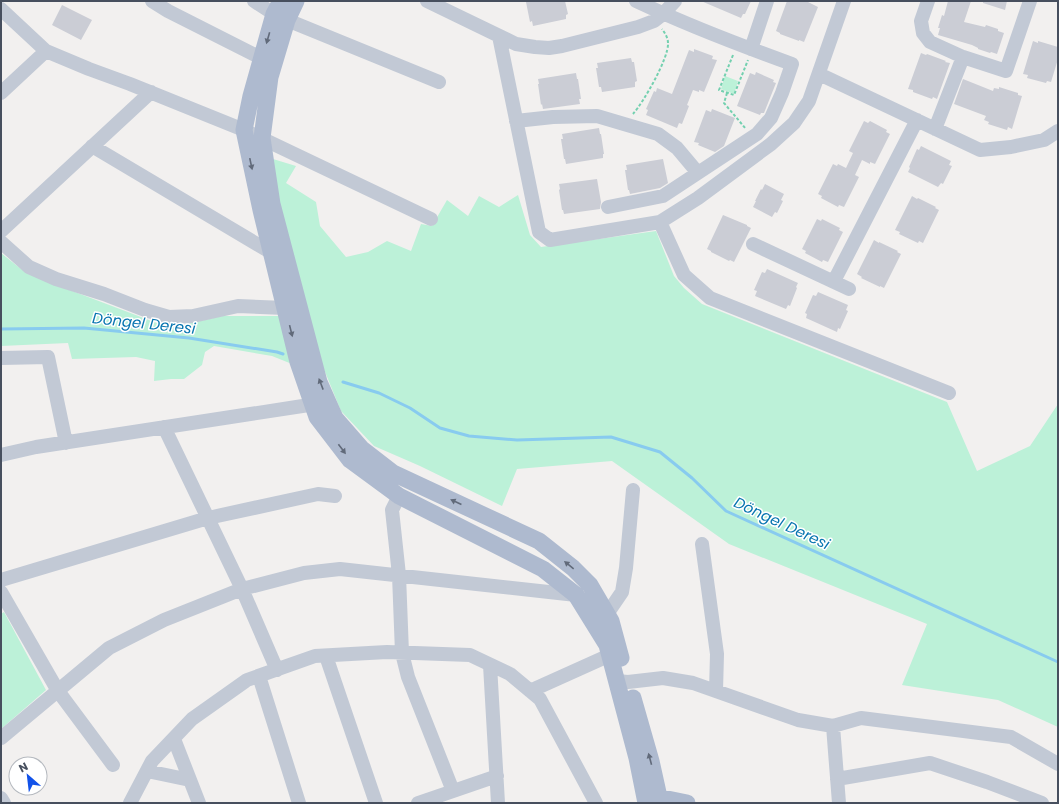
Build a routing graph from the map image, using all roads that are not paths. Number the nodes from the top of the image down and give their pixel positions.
1 (254, 1) edge
2 (296, 1) edge
3 (427, 1) edge
4 (636, 1) edge
5 (674, 1) edge
6 (768, 1) edge
7 (844, 1) edge
8 (928, 1) edge
9 (1030, 1) edge
10 (156, 2) edge
11 (1, 9) edge
12 (281, 12) edge
13 (659, 17) junction
14 (499, 36) junction
15 (46, 51) junction
16 (747, 54) junction
17 (963, 57) junction
18 (262, 58) junction
19 (819, 74) junction
20 (439, 82) dead end
21 (151, 92) junction
22 (1, 93) edge
23 (516, 120) junction
24 (917, 120) junction
25 (935, 128) junction
26 (244, 130) junction
27 (1058, 131) edge
28 (262, 138) junction
29 (92, 146) junction
30 (698, 173) junction
31 (608, 207) dead end
32 (431, 220) dead end
33 (660, 222) junction
34 (1, 232) edge
35 (753, 244) dead end
36 (272, 253) junction
37 (834, 281) junction
38 (849, 289) dead end
39 (285, 308) junction
40 (1, 358) edge
41 (949, 394) dead end
42 (321, 403) junction
43 (164, 427) junction
44 (66, 442) junction
45 (1, 455) edge
46 (632, 490) dead end
47 (335, 496) dead end
48 (399, 496) junction
49 (208, 518) junction
50 (702, 544) dead end
51 (399, 575) junction
52 (1, 580) edge
53 (590, 585) junction
54 (242, 589) junction
55 (576, 595) junction
56 (3, 598) edge
57 (607, 614) junction
58 (402, 653) junction
59 (610, 655) junction
60 (326, 656) junction
61 (490, 665) junction
62 (277, 670) junction
63 (259, 676) junction
64 (623, 682) junction
65 (58, 691) junction
66 (530, 691) junction
67 (716, 691) junction
68 (833, 726) junction
69 (1, 738) edge
70 (174, 739) junction
71 (1058, 764) edge
72 (113, 765) dead end
73 (147, 771) junction
74 (497, 776) junction
75 (837, 779) junction
76 (190, 780) junction
77 (453, 791) junction
78 (1, 798) edge
79 (652, 799) edge
80 (4, 803) edge
81 (130, 803) edge
82 (199, 803) edge
83 (299, 803) edge
84 (376, 803) edge
85 (418, 803) edge
86 (498, 803) edge
87 (596, 803) edge
88 (687, 803) edge
89 (839, 803) edge
90 (1042, 803) edge

1 - 12 street
2 - 12 main road
3 - 14 street
4 - 13 street
5 - 13 street
6 - 16 street
7 - 19 street
8 - 17 street
9 - 17 street
10 - 18 street
11 - 15 street
12 -> 18 main road
12 - 20 street
12 - 28 main road
13 - 14 street
13 - 16 street
14 - 23 street
15 - 21 street
15 - 22 street
16 - 30 street
17 - 25 street
18 - 26 main road
19 - 24 street
19 - 33 street
21 - 26 street
21 - 29 street
23 - 30 street
23 - 33 street
24 - 25 street
24 - 37 street
25 - 27 street
26 - 28 street
26 -> 36 main road
28 - 32 street
42 -> 28 main road
29 - 34 street
29 - 36 street
30 - 31 street
33 - 41 street
34 - 39 street
35 - 37 street
36 - 39 main road
37 - 38 street
39 -> 42 main road
40 - 44 street
42 - 43 street
42 -> 48 main road
53 -> 42 main road
43 - 44 street
43 - 49 street
44 - 45 street
46 - 57 street
47 - 49 street
48 - 51 street
48 - 55 main road
49 - 52 street
49 - 54 street
50 - 67 street
51 - 54 street
51 - 55 street
51 - 58 street
53 - 55 street
53 - 57 main road
54 - 62 street
54 - 65 street
55 - 59 main road
56 - 65 street
57 - 64 main road
58 - 60 street
58 - 61 street
58 - 77 street
59 - 64 main road
59 - 66 street
60 - 62 street
60 - 84 street
61 - 66 street
61 - 74 street
62 - 63 street
63 - 70 street
63 - 83 street
64 - 67 street
64 - 79 main road
65 - 69 street
65 - 72 street
66 - 87 street
67 - 68 street
68 - 71 street
68 - 75 street
70 - 73 street
70 - 76 street
73 - 76 street
73 - 81 street
74 - 77 street
74 - 86 street
75 - 89 street
75 - 90 street
76 - 82 street
77 - 85 street
78 - 80 street
79 - 88 main road

